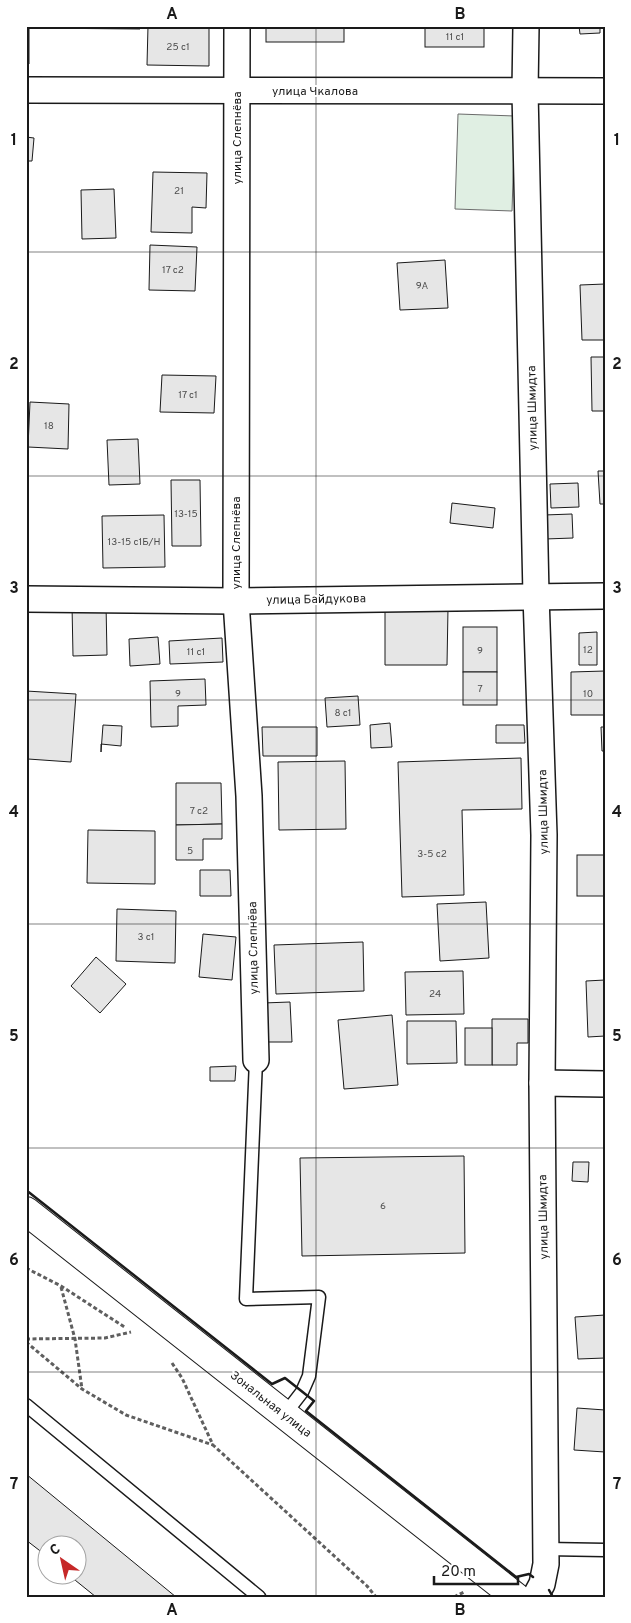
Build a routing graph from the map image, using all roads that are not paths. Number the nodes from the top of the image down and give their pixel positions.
1 (237, 26) edge
2 (526, 26) edge
3 (26, 90) edge
4 (237, 91) junction
5 (525, 91) junction
6 (605, 91) edge
7 (536, 595) junction
8 (605, 596) edge
9 (26, 598) edge
10 (236, 601) junction
11 (256, 1060) joint
12 (542, 1083) junction
13 (605, 1084) edge
14 (26, 1211) edge
15 (26, 1405) edge
16 (285, 1414) junction
17 (546, 1548) junction
18 (605, 1550) edge
19 (259, 1597) edge
20 (516, 1597) edge
21 (536, 1597) edge

1 - 4 street, улица Слепнёва
2 - 5 street, улица Шмидта
3 - 4 street, улица Чкалова
4 - 5 street, улица Чкалова
4 - 10 street, улица Слепнёва
5 - 6 street, улица Чкалова
5 - 7 street, улица Шмидта
7 - 8 street, улица Байдукова
7 - 10 street, улица Байдукова
7 - 12 street, улица Шмидта
9 - 10 street, улица Байдукова
10 - 11 street, улица Слепнёва
11 - 16 lane
12 - 13 street
12 - 17 street, улица Шмидта
14 - 16 street, Зональная улица
15 - 19 lane
16 - 20 street, Зональная улица
17 - 18 lane
17 - 21 street, улица Шмидта

